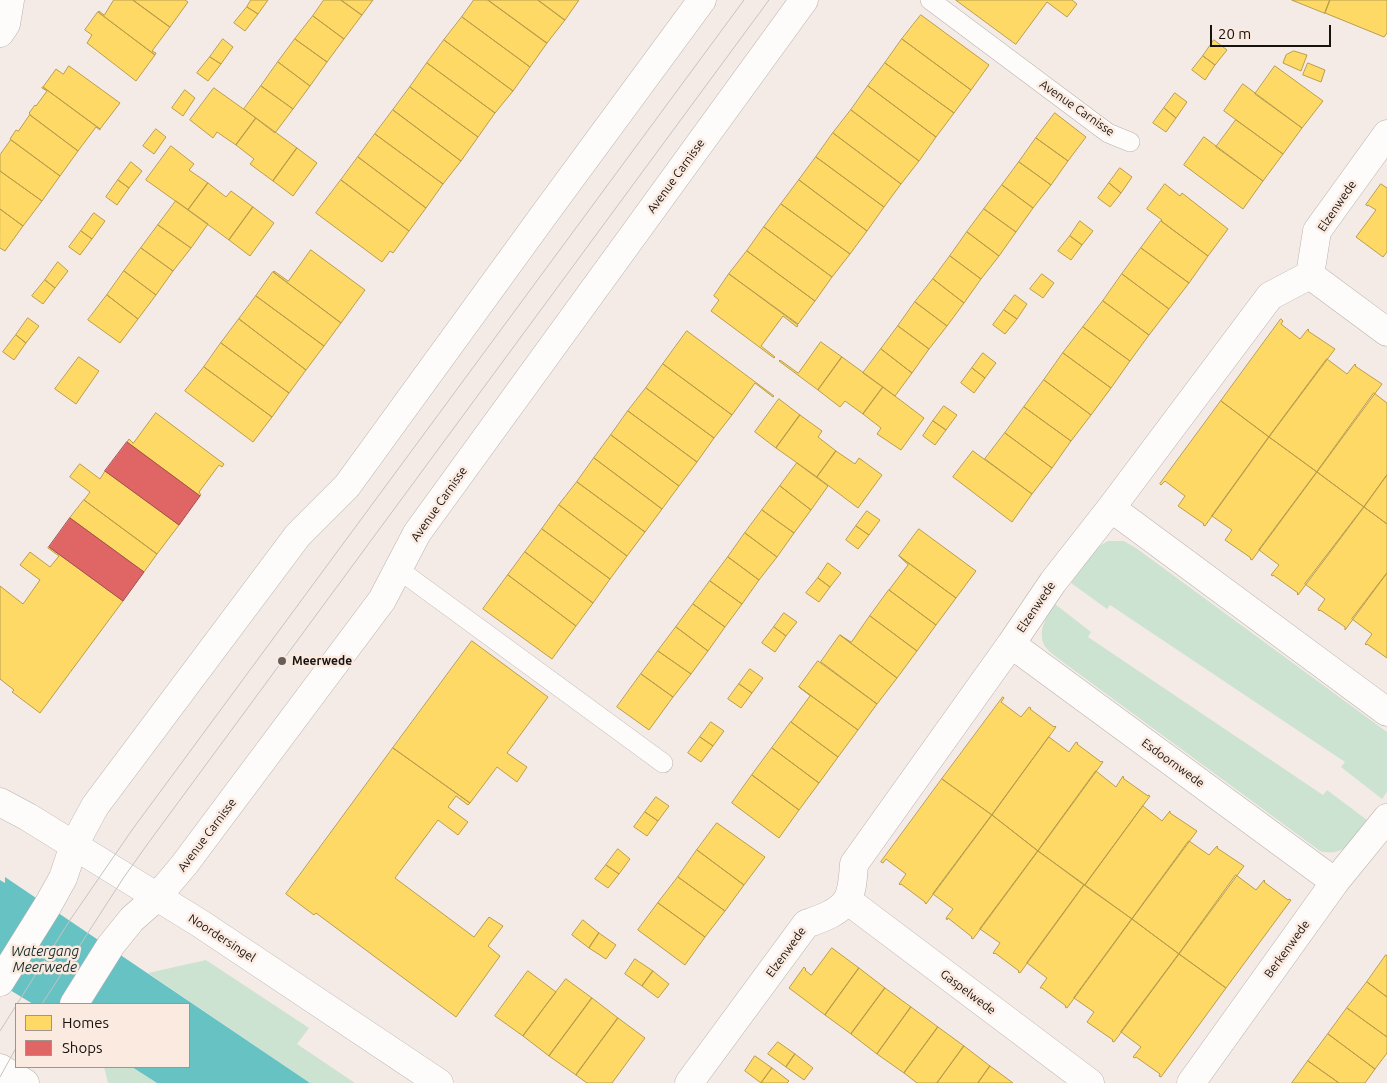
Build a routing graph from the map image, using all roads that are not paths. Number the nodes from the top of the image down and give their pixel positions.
1 (10, 0) edge
2 (702, 0) edge
3 (804, 0) edge
4 (930, 0) edge
5 (0, 33) edge
6 (1387, 134) edge
7 (1130, 142) dead end
8 (1310, 275) junction
9 (1387, 332) edge
10 (1111, 508) junction
11 (398, 569) junction
12 (1011, 644) junction
13 (1387, 712) edge
14 (663, 763) dead end
15 (0, 802) edge
16 (1387, 818) edge
17 (74, 845) junction
18 (1335, 882) junction
19 (158, 897) junction
20 (847, 900) junction
21 (0, 982) edge
22 (75, 1003) edge
23 (0, 1068) edge
24 (33, 1068) edge
25 (25, 1083) edge
26 (438, 1083) edge
27 (689, 1083) edge
28 (1090, 1083) edge
29 (1191, 1083) edge

1 - 5 street
2 - 17 street
3 - 11 street, Avenue Carnisse
4 - 7 lane, Avenue Carnisse
6 - 8 street, Elzenwede
8 - 9 street
8 - 10 street, Elzenwede
10 - 12 street, Elzenwede
10 - 13 street
11 - 14 lane
11 - 19 street, Avenue Carnisse
12 - 18 street, Esdoornwede
12 - 20 street, Elzenwede
15 - 17 street, Noordersingel
16 - 18 street, Berkenwede
17 - 19 street, Noordersingel
17 - 21 street
18 - 29 street, Berkenwede
19 - 22 street, Avenue Carnisse
19 - 26 street, Noordersingel
20 - 27 street, Elzenwede
20 - 28 street, Gaspelwede
23 - 25 street
24 - 25 street

